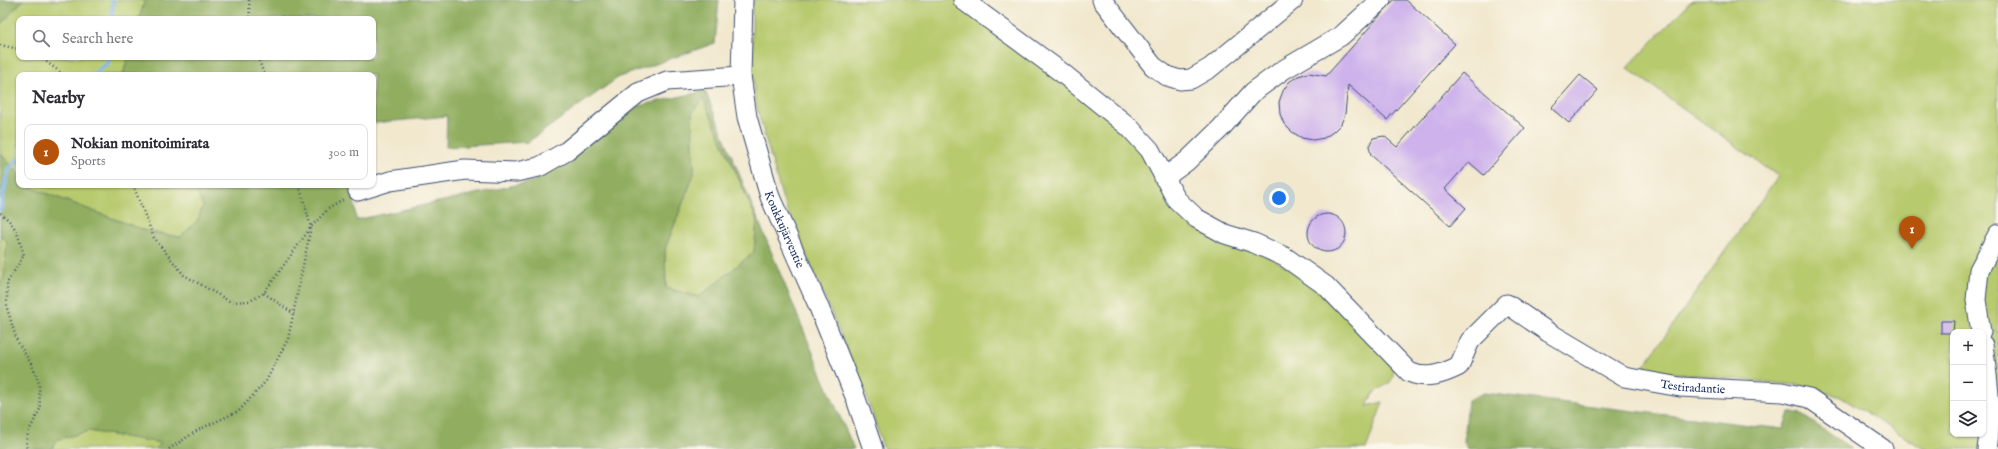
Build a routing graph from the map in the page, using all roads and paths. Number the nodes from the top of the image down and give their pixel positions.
1 (249, 0) edge
2 (743, 0) edge
3 (963, 0) edge
4 (1102, 0) edge
5 (1293, 0) edge
6 (1381, 0) edge
7 (250, 16) edge
8 (0, 45) edge
9 (16, 48) edge
10 (44, 60) edge
11 (259, 60) edge
12 (60, 72) edge
13 (263, 72) edge
14 (741, 76) junction
15 (1164, 178) junction
16 (376, 185) edge
17 (134, 188) edge
18 (300, 188) edge
19 (368, 188) edge
20 (358, 191) joint
21 (0, 213) edge
22 (311, 227) junction
23 (1998, 234) edge
24 (264, 293) junction
25 (294, 314) junction
26 (1981, 329) edge
27 (1986, 365) edge
28 (27, 449) edge
29 (169, 449) edge
30 (873, 449) edge
31 (1883, 449) edge
32 (1987, 449) edge

1 - 7 path
2 - 14 street, Koukkujärventie
3 - 15 street
4 - 5 street
6 - 15 street
8 - 9 path
10 - 12 path
11 - 13 path
14 - 16 street
14 - 30 street, Koukkujärventie
15 - 31 street, Testiradantie
17 - 24 path
18 - 22 path
19 - 20 street
20 - 22 path
21 - 28 path
22 - 24 path
22 - 25 path
23 - 26 street
24 - 25 path
25 - 29 path
27 - 32 street

